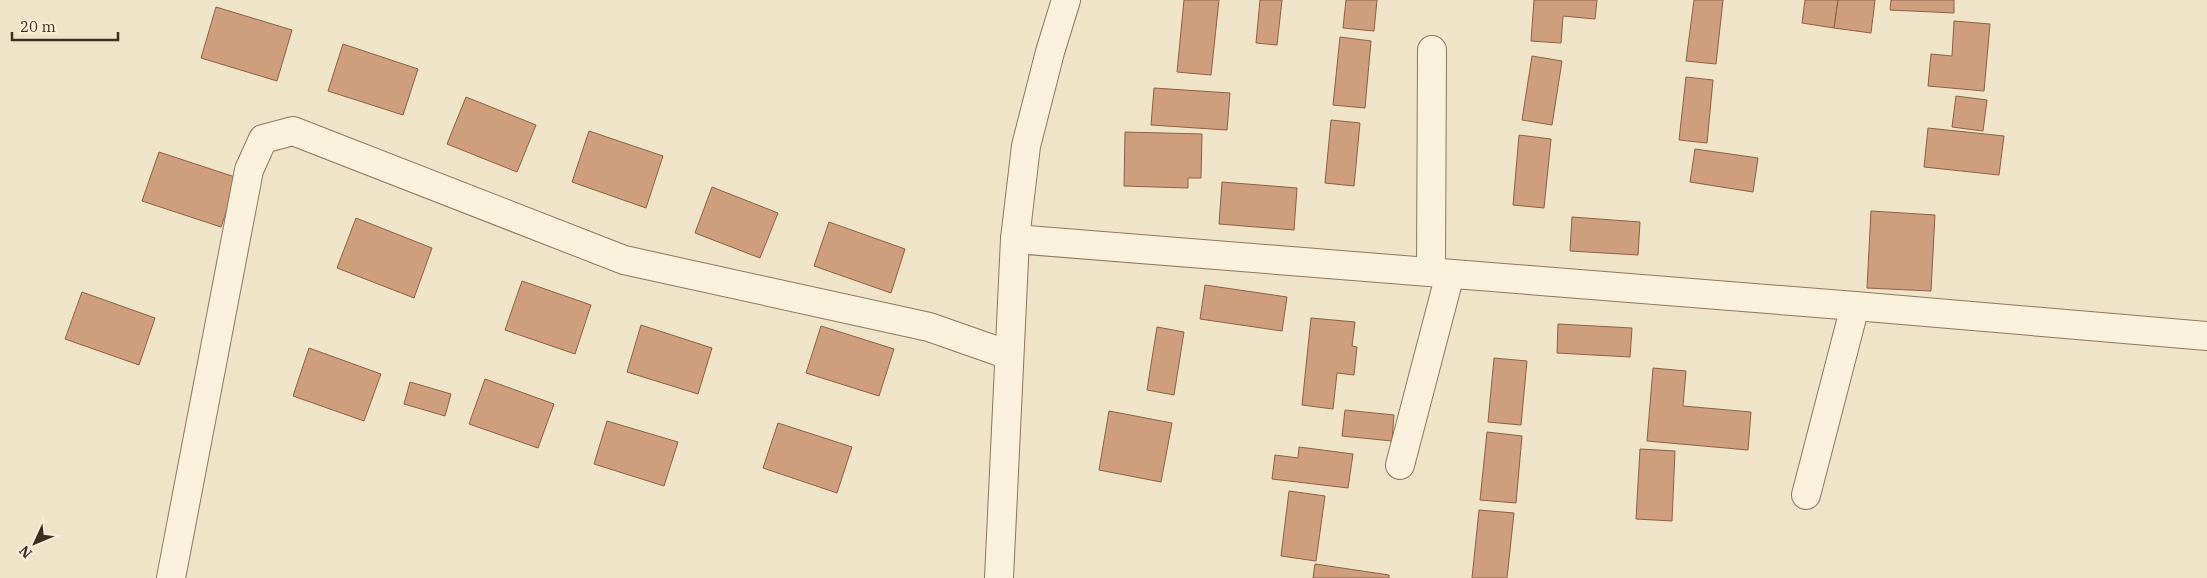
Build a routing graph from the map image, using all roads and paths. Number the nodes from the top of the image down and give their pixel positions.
1 (1066, 0) edge
2 (1432, 50) dead end
3 (1015, 239) junction
4 (1441, 273) junction
5 (1855, 306) junction
6 (2207, 336) edge
7 (1009, 356) junction
8 (1400, 465) dead end
9 (1806, 495) dead end
10 (172, 578) edge
11 (999, 578) edge

1 - 3 street
2 - 4 street
3 - 4 street
3 - 7 street
4 - 5 street
4 - 8 street
5 - 6 street
5 - 9 street
7 - 10 street
7 - 11 street

